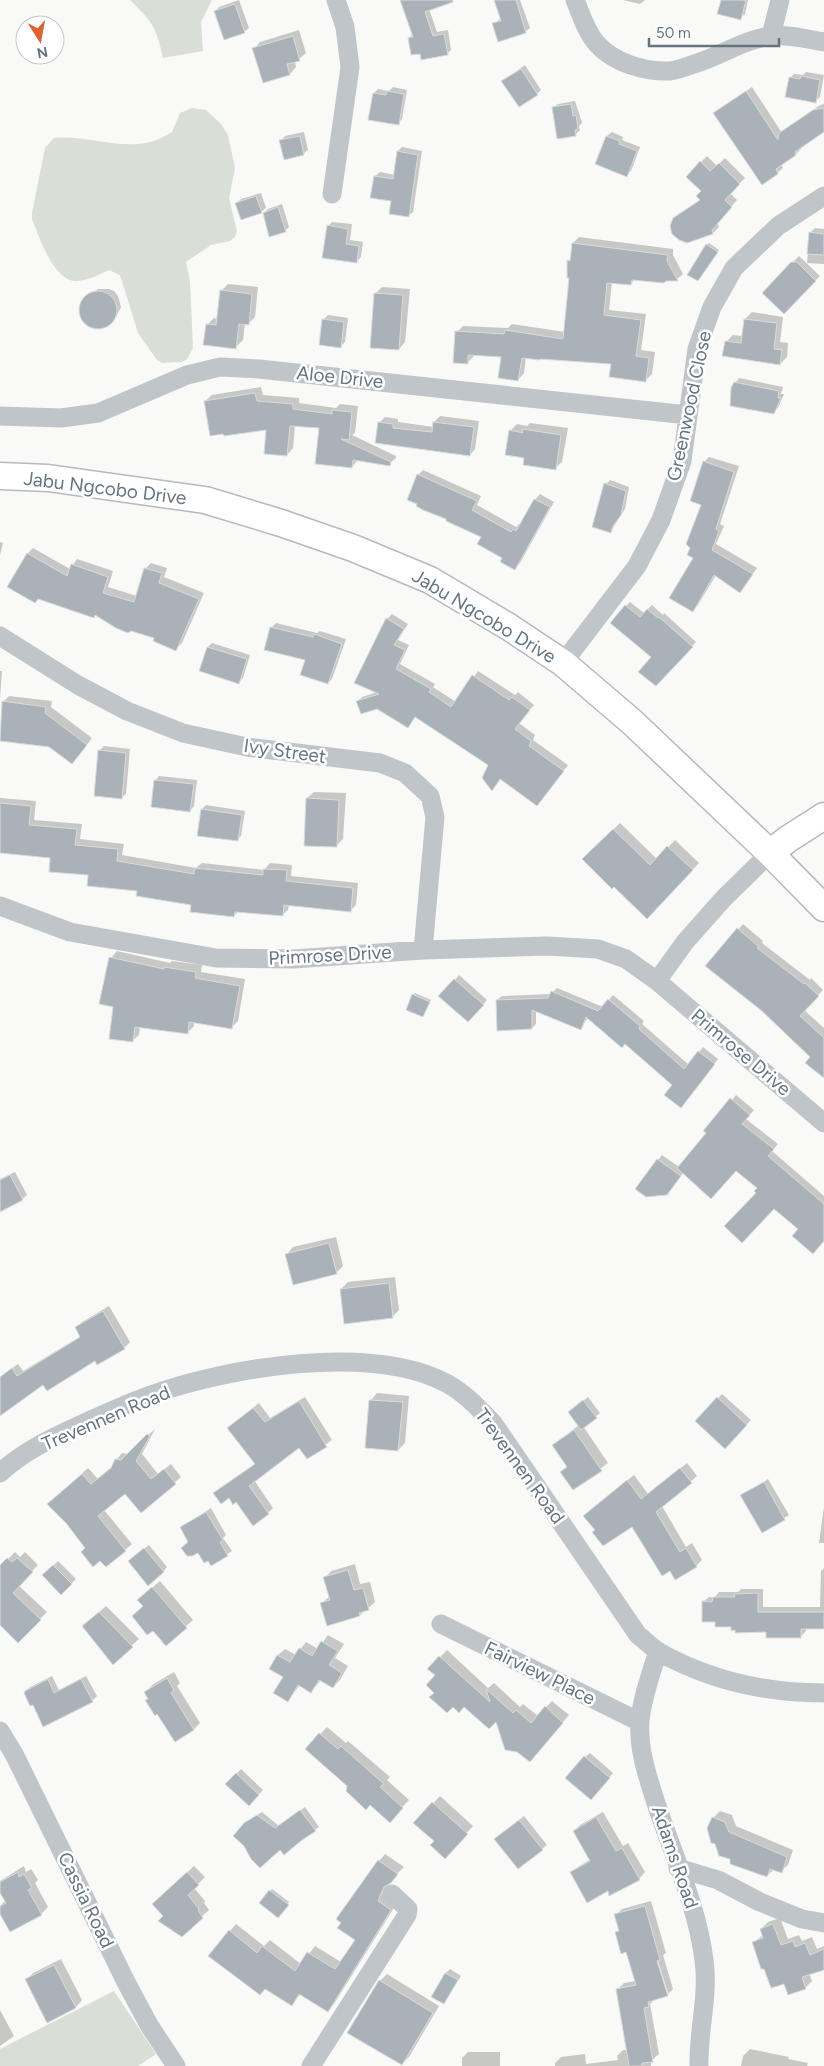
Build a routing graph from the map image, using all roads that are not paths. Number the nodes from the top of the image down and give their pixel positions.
1 (336, 0) edge
2 (575, 0) edge
3 (780, 0) edge
4 (771, 36) junction
5 (824, 42) edge
6 (332, 194) dead end
7 (824, 196) edge
8 (688, 415) junction
9 (0, 416) edge
10 (0, 476) edge
11 (0, 636) edge
12 (563, 663) junction
13 (824, 816) edge
14 (770, 853) junction
15 (0, 906) edge
16 (824, 908) edge
17 (423, 950) junction
18 (657, 981) junction
19 (824, 1123) edge
20 (0, 1473) edge
21 (441, 1624) dead end
22 (658, 1651) junction
23 (824, 1693) edge
24 (640, 1722) junction
25 (0, 1731) edge
26 (678, 1868) junction
27 (392, 1894) dead end
28 (824, 1923) edge
29 (176, 2066) edge
30 (311, 2066) edge
31 (699, 2066) edge

1 - 6 street
2 - 4 street
3 - 4 street
4 - 5 street
7 - 8 street, Greenwood Close
8 - 9 street, Aloe Drive
8 - 12 street, Greenwood Close
10 - 12 main road, Jabu Ngcobo Drive
11 - 17 street, Ivy Street
12 - 14 main road, Jabu Ngcobo Drive
13 - 14 main road
14 - 16 main road, Jabu Ngcobo Drive
14 - 18 street
15 - 17 street, Primrose Drive
17 - 18 street, Primrose Drive
18 - 19 street, Primrose Drive
20 - 22 street, Trevennen Road
21 - 24 street, Fairview Place
22 - 23 street, Trevennen Road
22 - 24 street, Adams Road
24 - 26 street, Adams Road
25 - 29 street, Cassia Road
26 - 28 street
26 - 31 street, Adams Road
27 - 30 street

